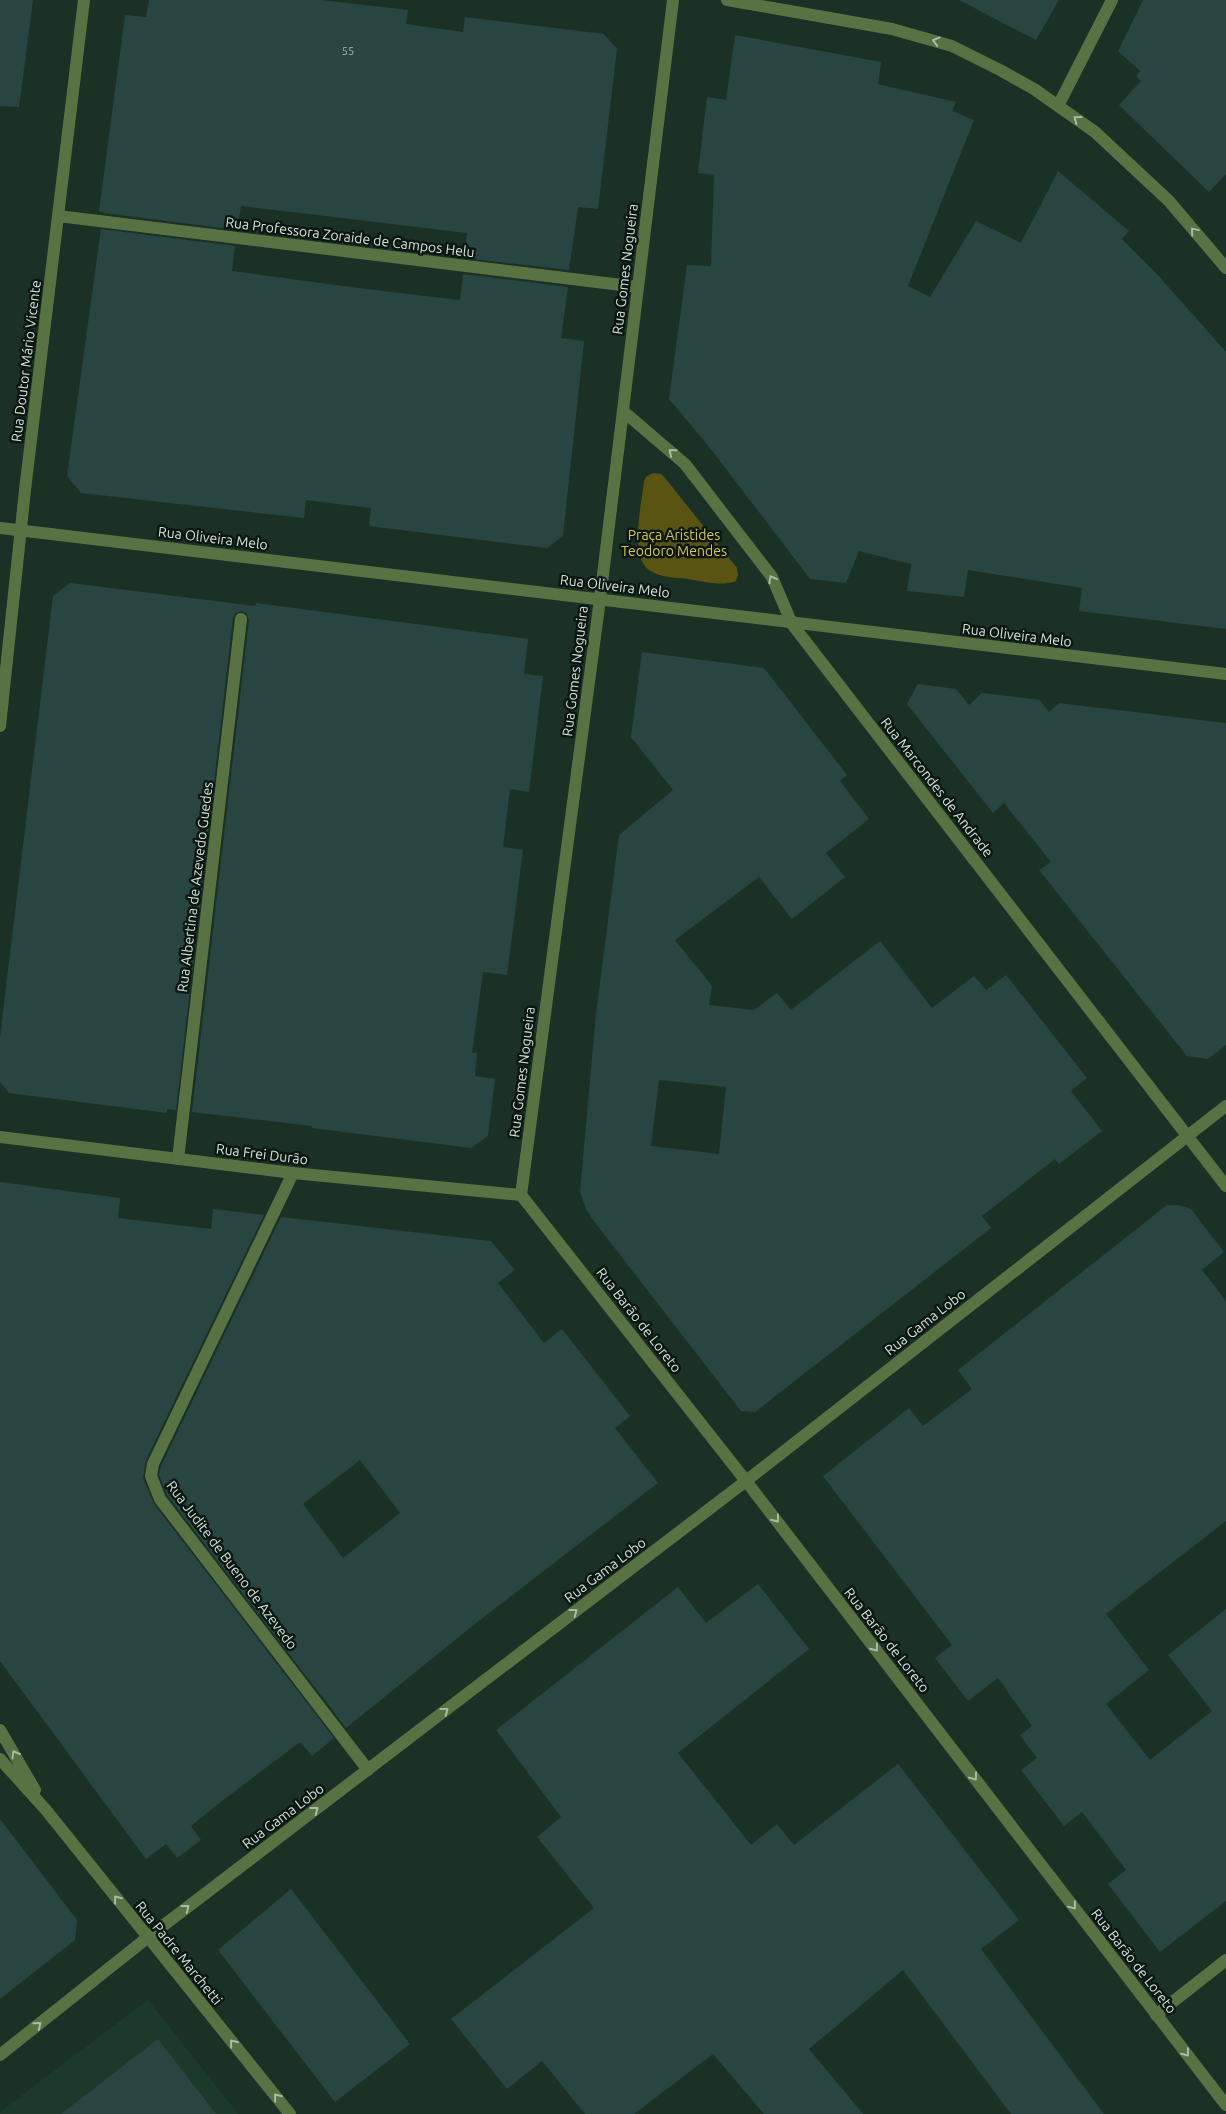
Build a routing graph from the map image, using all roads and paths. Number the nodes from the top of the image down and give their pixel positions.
1 (84, 0) edge
2 (673, 0) edge
3 (727, 0) edge
4 (1112, 0) edge
5 (1058, 106) junction
6 (58, 216) junction
7 (1226, 268) edge
8 (638, 287) junction
9 (623, 412) junction
10 (0, 528) edge
11 (21, 530) junction
12 (600, 599) junction
13 (241, 619) dead end
14 (792, 624) junction
15 (1226, 674) edge
16 (0, 726) edge
17 (1226, 1106) edge
18 (1187, 1136) junction
19 (0, 1137) edge
20 (178, 1159) junction
21 (293, 1173) junction
22 (1226, 1186) edge
23 (521, 1196) junction
24 (746, 1480) junction
25 (0, 1730) edge
26 (0, 1759) edge
27 (368, 1770) junction
28 (46, 1810) junction
29 (147, 1938) junction
30 (1226, 1960) edge
31 (1156, 2014) junction
32 (0, 2055) edge
33 (1226, 2105) edge
34 (290, 2114) edge

1 - 6 street, Rua Doutor Mário Vicente
2 - 8 street, Rua Gomes Nogueira
5 -> 3 street
4 - 5 street
7 -> 5 street
6 - 8 street, Rua Professora Zoraide de Campos Helu
6 - 11 street, Rua Doutor Mário Vicente
8 - 9 street, Rua Gomes Nogueira
9 - 12 street, Rua Gomes Nogueira
14 -> 9 street, Rua Marcondes de Andrade
10 - 11 street, Rua Oliveira Melo
11 - 12 street, Rua Oliveira Melo
11 - 16 street, Rua Doutor Mário Vicente
12 - 14 street, Rua Oliveira Melo
12 - 23 street, Rua Gomes Nogueira
13 - 20 street, Rua Albertina de Azevedo Guedes
14 - 15 street, Rua Oliveira Melo
14 - 18 street, Rua Marcondes de Andrade
17 - 18 street, Rua Gama Lobo
18 - 22 street, Rua Marcondes de Andrade
18 - 24 street, Rua Gama Lobo
19 - 20 street, Rua Frei Durão
20 - 21 street, Rua Frei Durão
21 - 23 street, Rua Frei Durão
21 - 27 street, Rua Judite de Bueno de Azevedo
23 - 24 street, Rua Barão de Loreto
27 -> 24 street, Rua Gama Lobo
24 -> 31 street, Rua Barão de Loreto
28 -> 25 street, Rua Padre Marchetti
26 - 28 street, Rua Padre Marchetti
29 -> 27 street, Rua Gama Lobo
29 -> 28 street, Rua Padre Marchetti
32 -> 29 street, Rua Gama Lobo
34 -> 29 street, Rua Padre Marchetti
30 - 31 street
31 -> 33 street, Rua Barão de Loreto

